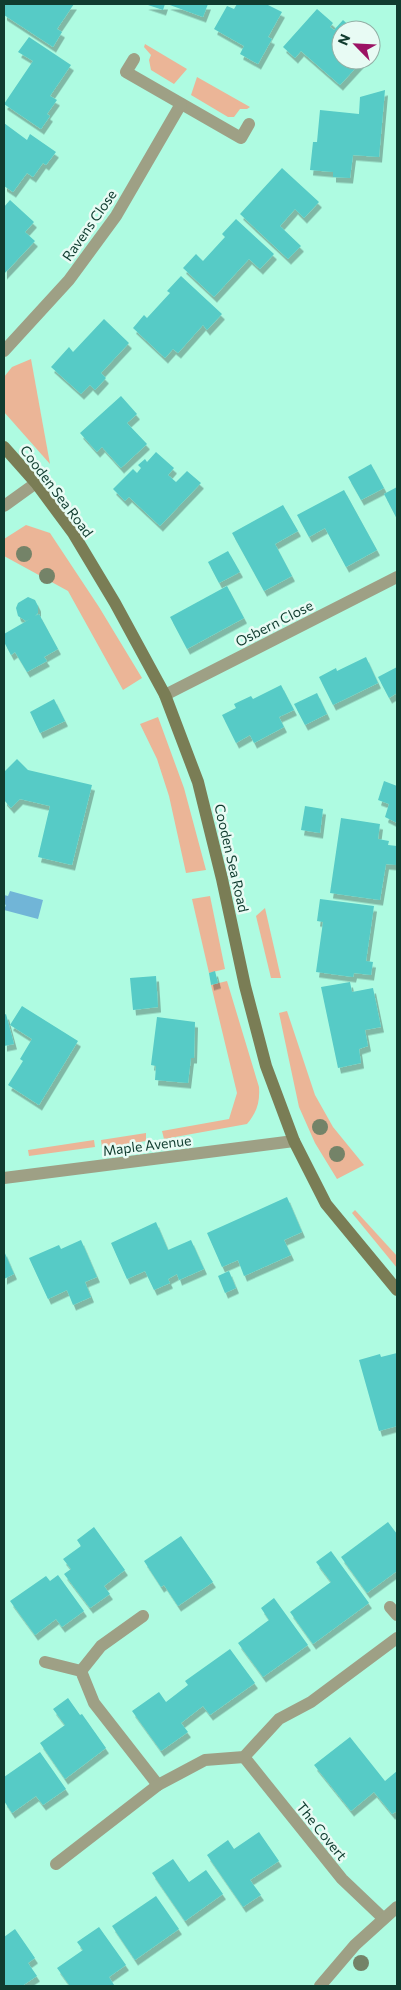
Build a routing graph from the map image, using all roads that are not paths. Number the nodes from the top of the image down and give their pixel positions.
1 (134, 59) dead end
2 (181, 104) junction
3 (249, 124) dead end
4 (4, 351) edge
5 (4, 446) edge
6 (36, 483) junction
7 (4, 506) edge
8 (397, 577) edge
9 (165, 695) junction
10 (294, 1141) junction
11 (4, 1178) edge
12 (397, 1290) edge
13 (143, 1616) dead end
14 (397, 1638) edge
15 (45, 1662) dead end
16 (81, 1671) junction
17 (244, 1757) junction
18 (158, 1786) junction
19 (56, 1864) dead end
20 (397, 1907) edge
21 (383, 1918) junction
22 (320, 1986) edge

1 - 2 street
2 - 3 street
2 - 4 street, Ravens Close
5 - 6 main road, Cooden Sea Road
6 - 7 street
6 - 9 main road, Cooden Sea Road
8 - 9 street, Osbern Close
9 - 10 main road, Cooden Sea Road
10 - 11 street, Maple Avenue
10 - 12 main road, Cooden Sea Road
13 - 16 street
14 - 17 street
15 - 16 street
16 - 18 street
17 - 18 street
17 - 21 street, The Covert
18 - 19 street
20 - 21 street
21 - 22 street

